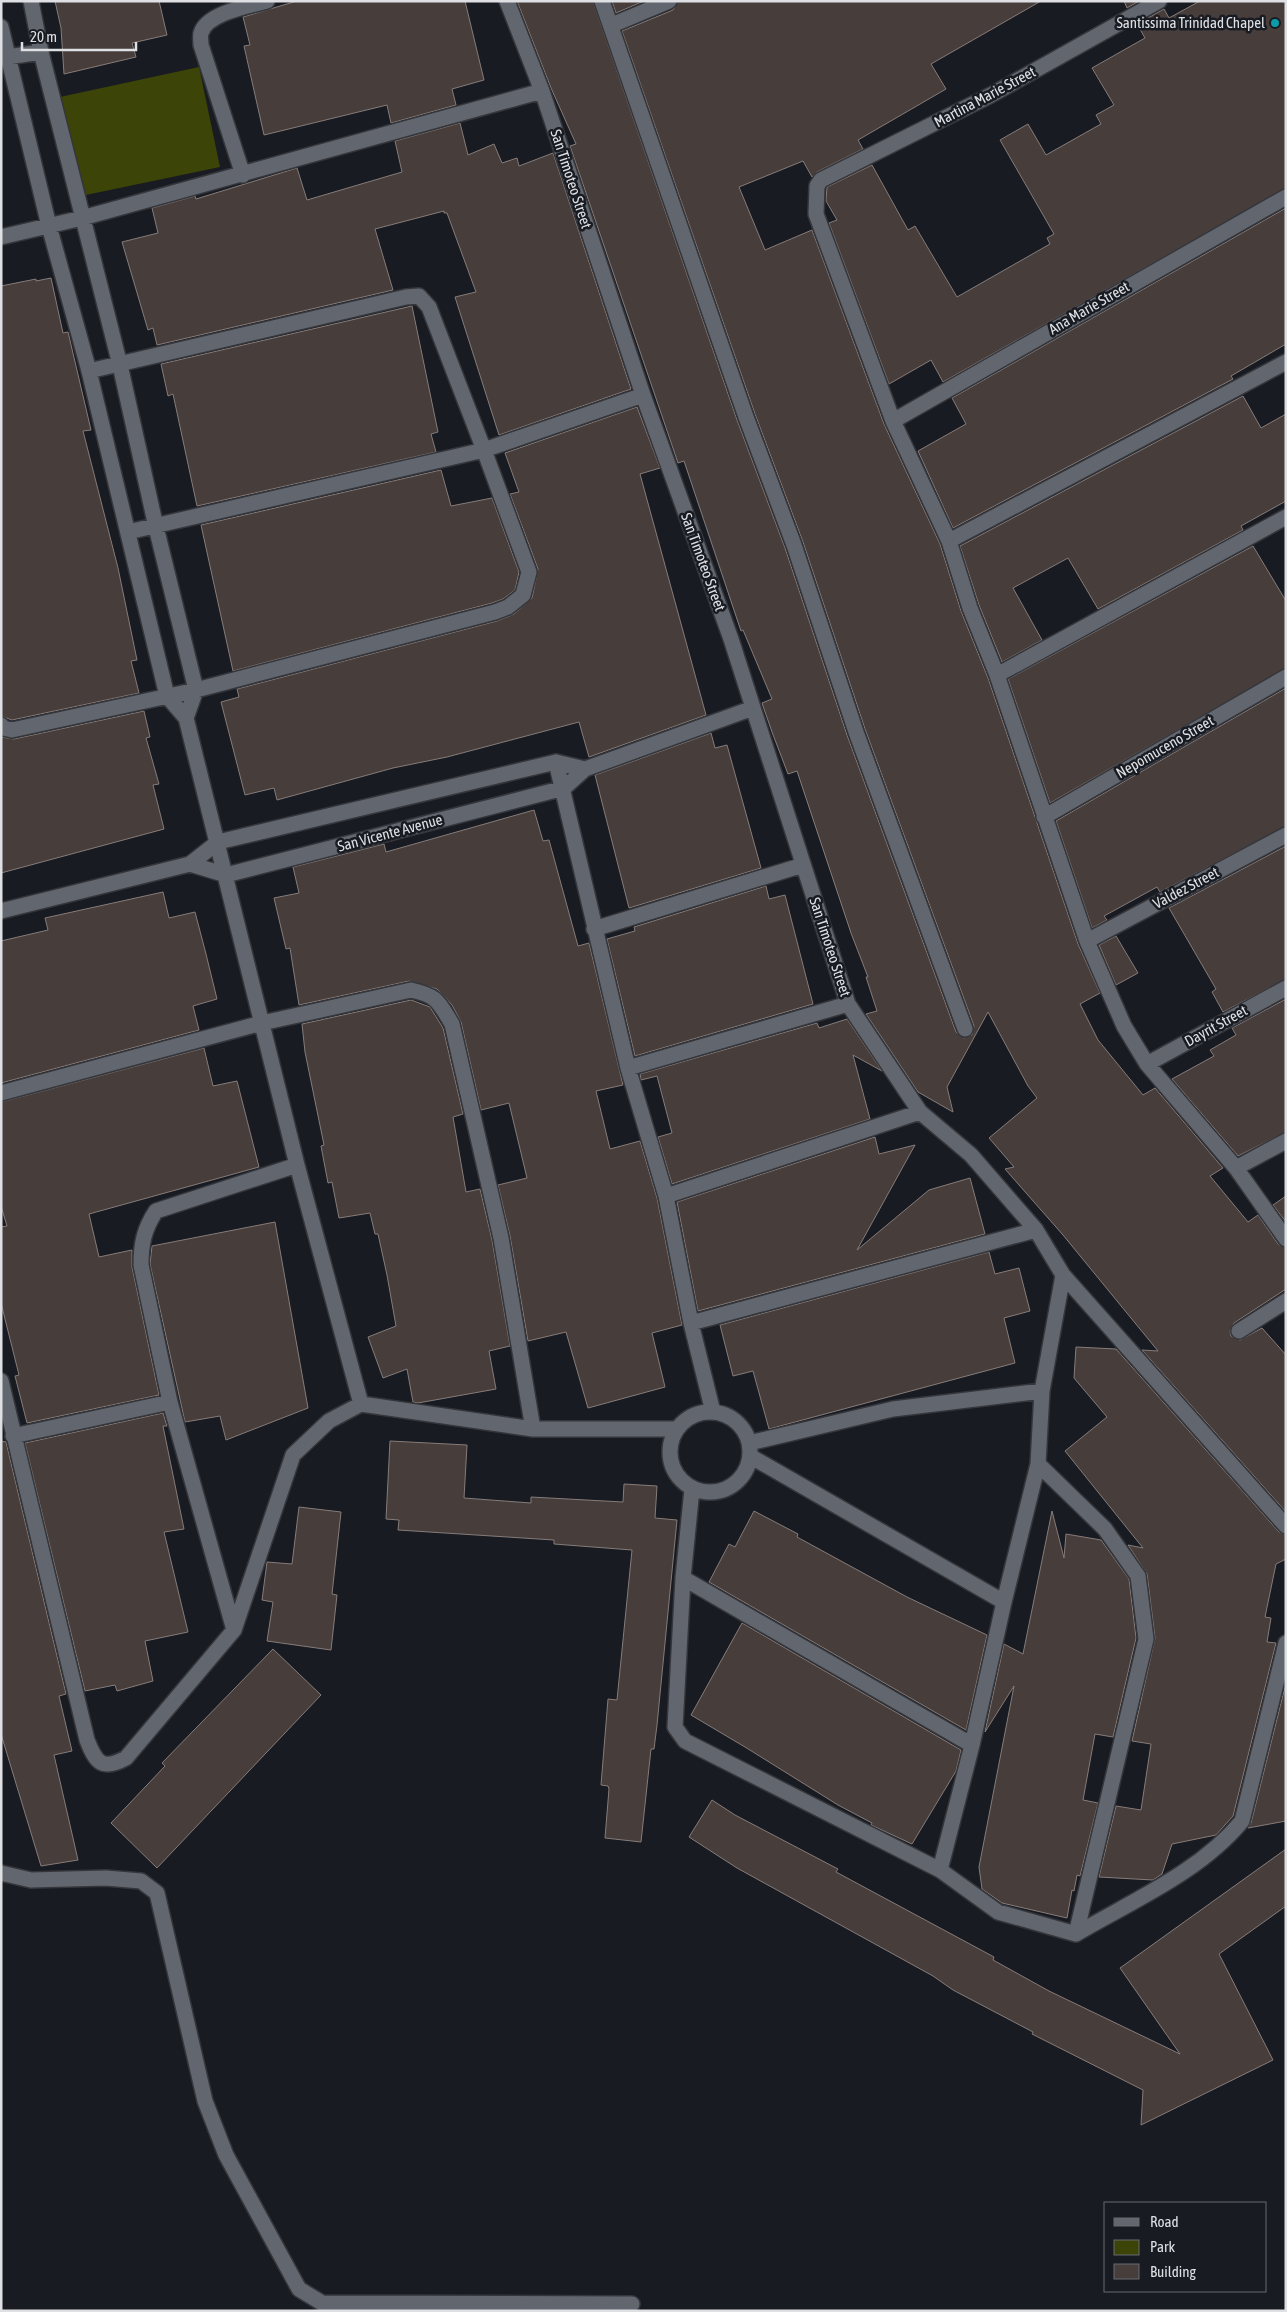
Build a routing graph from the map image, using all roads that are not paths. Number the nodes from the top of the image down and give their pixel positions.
1 (31, 1) edge
2 (266, 1) edge
3 (507, 1) edge
4 (602, 1) edge
5 (669, 1) edge
6 (1160, 1) edge
7 (612, 25) junction
8 (1, 27) edge
9 (41, 52) junction
10 (5, 57) edge
11 (542, 92) junction
12 (243, 175) junction
13 (1286, 197) edge
14 (82, 218) junction
15 (49, 226) junction
16 (1, 237) edge
17 (1286, 362) edge
18 (120, 365) junction
19 (89, 372) junction
20 (643, 395) junction
21 (894, 421) junction
22 (484, 450) junction
23 (1286, 517) edge
24 (156, 527) junction
25 (128, 532) junction
26 (949, 542) junction
27 (997, 675) junction
28 (1286, 677) edge
29 (196, 690) junction
30 (167, 696) junction
31 (753, 708) junction
32 (186, 718) junction
33 (1, 725) edge
34 (556, 762) junction
35 (585, 768) junction
36 (564, 788) junction
37 (1044, 817) junction
38 (1286, 835) edge
39 (218, 842) junction
40 (190, 864) junction
41 (803, 865) junction
42 (226, 875) junction
43 (1, 911) edge
44 (594, 929) junction
45 (1087, 942) junction
46 (1286, 988) edge
47 (848, 1004) junction
48 (262, 1023) junction
49 (965, 1029) dead end
50 (1147, 1064) junction
51 (628, 1068) junction
52 (1, 1093) edge
53 (920, 1112) junction
54 (1286, 1140) edge
55 (297, 1165) junction
56 (1236, 1168) junction
57 (666, 1196) junction
58 (1036, 1230) junction
59 (1286, 1239) edge
60 (1063, 1275) junction
61 (1286, 1301) edge
62 (691, 1323) junction
63 (1238, 1331) dead end
64 (1, 1381) edge
65 (1042, 1391) junction
66 (170, 1402) junction
67 (361, 1404) junction
68 (713, 1412) junction
69 (676, 1428) junction
70 (533, 1429) junction
71 (14, 1436) junction
72 (749, 1450) junction
73 (1038, 1464) junction
74 (692, 1489) junction
75 (1286, 1526) edge
76 (683, 1578) junction
77 (1004, 1602) junction
78 (234, 1630) junction
79 (1286, 1642) edge
80 (972, 1745) junction
81 (940, 1870) junction
82 (1, 1873) edge
83 (1076, 1934) junction
84 (632, 2304) dead end

1 - 9 street
2 - 12 street
3 - 11 street, San Timoteo Street
4 - 7 street
5 - 7 street
6 - 21 street, Martina Marie Street
7 - 49 street
8 - 10 street
9 - 10 street
9 - 14 street
10 - 15 street
11 - 12 street
11 - 20 street, San Timoteo Street
12 - 14 street
13 - 21 street, Ana Marie Street
14 - 15 street
14 - 18 street
15 - 16 street
15 - 19 street
17 - 26 street
18 - 19 street
18 - 22 street
18 - 24 street
19 - 25 street
20 - 22 street
20 - 31 street, San Timoteo Street
21 - 26 street
22 - 24 street
22 - 29 street
23 - 27 street
24 - 25 street
24 - 29 street
25 - 30 street
26 - 27 street
27 - 37 street
28 - 37 street, Nepomuceno Street
29 - 30 street
29 - 32 street
30 - 32 street
30 - 33 street
31 - 35 street, San Vicente Avenue
31 - 41 street, San Timoteo Street
32 - 39 street
34 - 35 street, San Vicente Avenue
34 - 36 street
34 - 39 street, San Vicente Avenue
35 - 36 street, San Vicente Avenue
36 - 42 street, San Vicente Avenue
36 - 44 street
37 - 45 street
38 - 45 street, Valdez Street
39 - 40 street, San Vicente Avenue
39 - 42 street
40 - 42 street
40 - 43 street, San Vicente Avenue
41 - 44 street
41 - 47 street, San Timoteo Street
42 - 48 street
44 - 51 street
45 - 50 street
46 - 50 street, Dayrit Street
47 - 51 street
47 - 53 street, San Timoteo Street
48 - 52 street
48 - 55 street
48 - 70 street
50 - 56 street
51 - 57 street
53 - 57 street
53 - 58 street, San Timoteo Street
54 - 56 street
55 - 66 street
55 - 67 street
56 - 59 street
57 - 62 street
58 - 60 street, San Timoteo Street
58 - 62 street
60 - 65 street
60 - 75 street, San Timoteo Street
61 - 63 street
62 - 68 street
64 - 71 street
65 - 72 street
65 - 73 street
66 - 71 street
66 - 78 street
67 - 70 street
67 - 78 street
68 - 69 street
68 - 72 street
69 - 70 street
69 - 74 street
71 - 78 street
72 - 74 street
72 - 77 street
73 - 77 street
73 - 83 street
74 - 76 street
76 - 80 street
76 - 81 street
77 - 80 street
79 - 83 street
80 - 81 street
81 - 83 street
82 - 84 street

